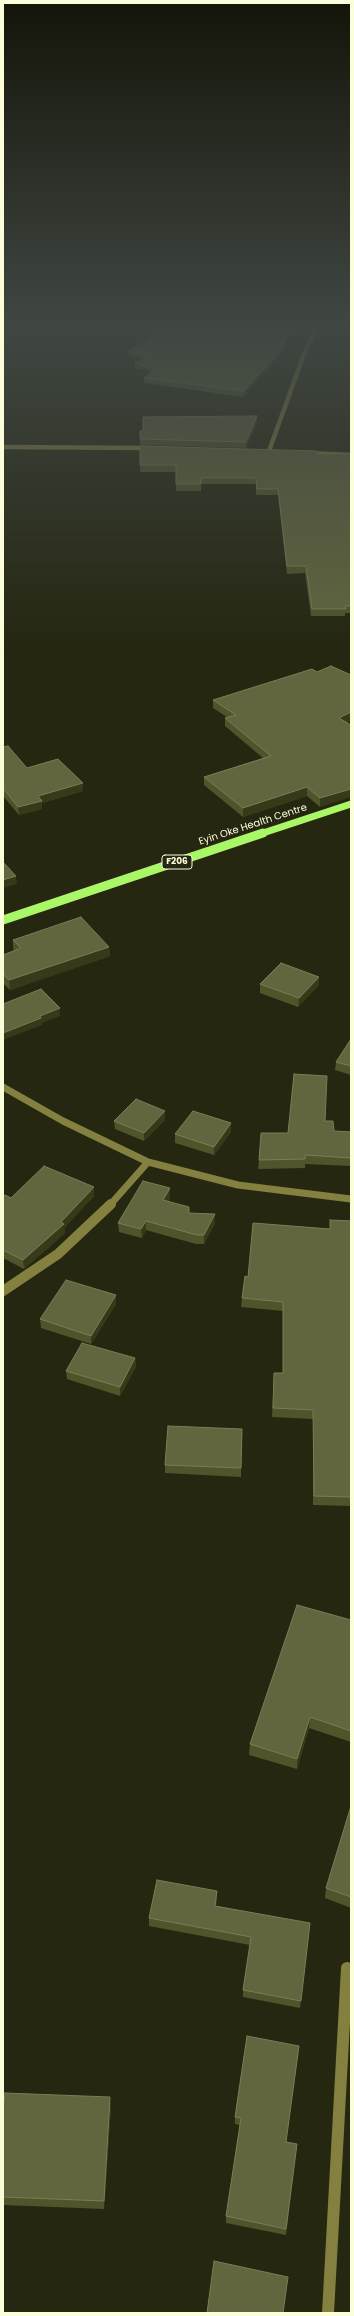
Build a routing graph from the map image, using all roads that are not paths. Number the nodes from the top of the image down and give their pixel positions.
1 (274, 437) edge
2 (5, 447) edge
3 (157, 449) edge
4 (261, 451) edge
5 (269, 451) junction
6 (277, 452) edge
7 (300, 453) edge
8 (351, 455) edge
9 (351, 804) edge
10 (3, 920) edge
11 (3, 1087) edge
12 (148, 1162) junction
13 (351, 1199) edge
14 (3, 1291) edge
15 (347, 1968) dead end
16 (328, 2313) edge

1 - 5 street
2 - 3 street
4 - 5 street
5 - 6 street
7 - 8 street
9 - 10 main road, Eyin Oke Health Centre / F206
11 - 12 street
12 - 13 street
12 - 14 street
15 - 16 street

